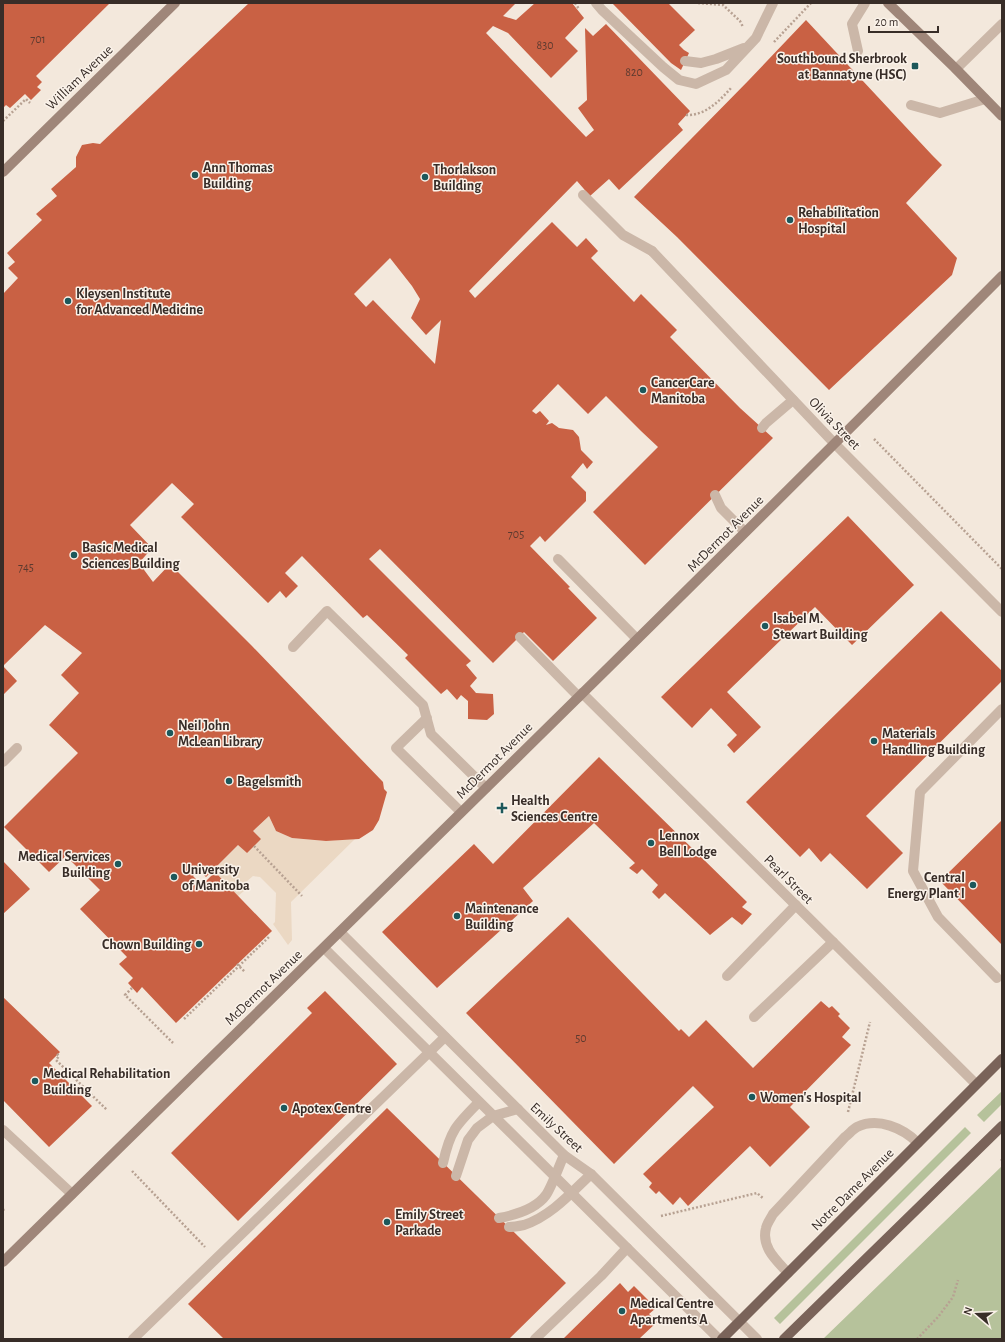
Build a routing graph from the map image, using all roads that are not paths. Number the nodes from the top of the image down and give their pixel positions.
1 (175, 3) edge
2 (596, 3) edge
3 (772, 3) edge
4 (865, 3) edge
5 (888, 3) edge
6 (1001, 27) edge
7 (748, 46) junction
8 (858, 50) dead end
9 (685, 62) dead end
10 (956, 69) junction
11 (985, 99) junction
12 (911, 105) dead end
13 (1002, 116) edge
14 (3, 172) edge
15 (583, 196) dead end
16 (1002, 276) edge
17 (793, 400) junction
18 (762, 428) dead end
19 (835, 444) junction
20 (715, 495) dead end
21 (745, 532) junction
22 (558, 559) dead end
23 (1001, 607) edge
24 (520, 637) dead end
25 (637, 639) junction
26 (294, 647) dead end
27 (581, 695) junction
28 (1002, 709) edge
29 (427, 718) junction
30 (17, 748) dead end
31 (3, 762) edge
32 (486, 788) junction
33 (461, 812) junction
34 (796, 905) junction
35 (340, 932) junction
36 (833, 942) junction
37 (324, 948) junction
38 (727, 976) dead end
39 (997, 978) dead end
40 (754, 1017) dead end
41 (445, 1037) junction
42 (430, 1053) junction
43 (1002, 1059) edge
44 (976, 1084) junction
45 (479, 1102) junction
46 (518, 1110) junction
47 (493, 1116) junction
48 (3, 1130) edge
49 (1000, 1130) edge
50 (918, 1143) junction
51 (564, 1155) junction
52 (443, 1164) dead end
53 (591, 1174) junction
54 (456, 1176) dead end
55 (554, 1177) junction
56 (571, 1193) junction
57 (72, 1194) junction
58 (499, 1218) dead end
59 (509, 1227) dead end
60 (627, 1248) junction
61 (3, 1262) edge
62 (788, 1273) junction
63 (740, 1322) junction
64 (133, 1339) edge
65 (535, 1339) edge
66 (719, 1339) edge
67 (722, 1339) edge
68 (757, 1339) edge
69 (784, 1339) edge

1 - 14 street, William Avenue
2 - 7 street
3 - 7 street
4 - 8 street
5 - 10 street
6 - 10 street
7 - 9 street
10 - 11 street
11 - 12 street
11 - 13 street
15 - 17 street, Olivia Street
16 - 19 street, McDermot Avenue
17 - 18 street
17 - 19 street, Olivia Street
19 - 21 street, McDermot Avenue
19 - 23 street, Olivia Street
20 - 21 street
21 - 25 street, McDermot Avenue
22 - 25 street
24 - 27 street, Pearl Street
25 - 27 street, McDermot Avenue
26 - 29 street
27 - 32 street, McDermot Avenue
27 - 34 street, Pearl Street
28 - 39 street
29 - 32 street
29 - 33 street
30 - 31 street
32 - 33 street, McDermot Avenue
33 - 35 street, McDermot Avenue
34 - 36 street, Pearl Street
34 - 38 street
35 - 37 street, McDermot Avenue
35 - 41 street, Emily Street
36 - 40 street
36 - 44 street, Pearl Street
37 - 42 street
37 - 57 street, McDermot Avenue
41 - 42 street
41 - 46 street, Emily Street
42 - 45 street
42 - 64 street
43 - 44 main road, Notre Dame Avenue
44 - 50 main road, Notre Dame Avenue
45 - 47 street
45 - 52 street
46 - 47 street
46 - 51 street, Emily Street
47 - 54 street
47 - 55 street
48 - 57 street
49 - 69 main road
50 - 62 main road, Notre Dame Avenue
50 - 62 street
51 - 53 street, Emily Street
51 - 55 street
53 - 56 street
53 - 63 street, Emily Street
55 - 56 street
55 - 58 street
56 - 59 street
56 - 60 street
57 - 61 street, McDermot Avenue
60 - 65 street
60 - 66 street
62 - 63 main road, Notre Dame Avenue
63 - 67 main road, Notre Dame Avenue
63 - 68 street, Emily Street

